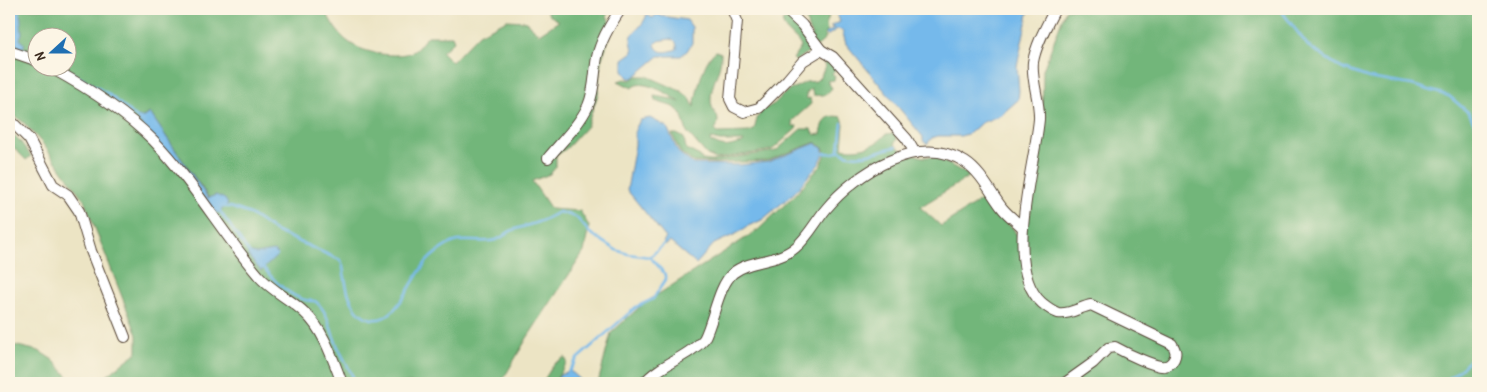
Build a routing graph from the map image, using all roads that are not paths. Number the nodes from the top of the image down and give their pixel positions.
1 (621, 9) edge
2 (732, 9) edge
3 (785, 9) edge
4 (1055, 9) edge
5 (821, 50) junction
6 (9, 51) edge
7 (28, 58) edge
8 (69, 78) edge
9 (9, 119) edge
10 (915, 153) junction
11 (548, 158) dead end
12 (1022, 228) junction
13 (125, 337) dead end
14 (342, 383) edge
15 (644, 383) edge
16 (1065, 383) edge

1 - 11 street
2 - 5 street
3 - 5 street
4 - 12 street
5 - 10 street
6 - 7 street
8 - 14 street
9 - 13 street
10 - 12 street
10 - 15 street
12 - 16 street

